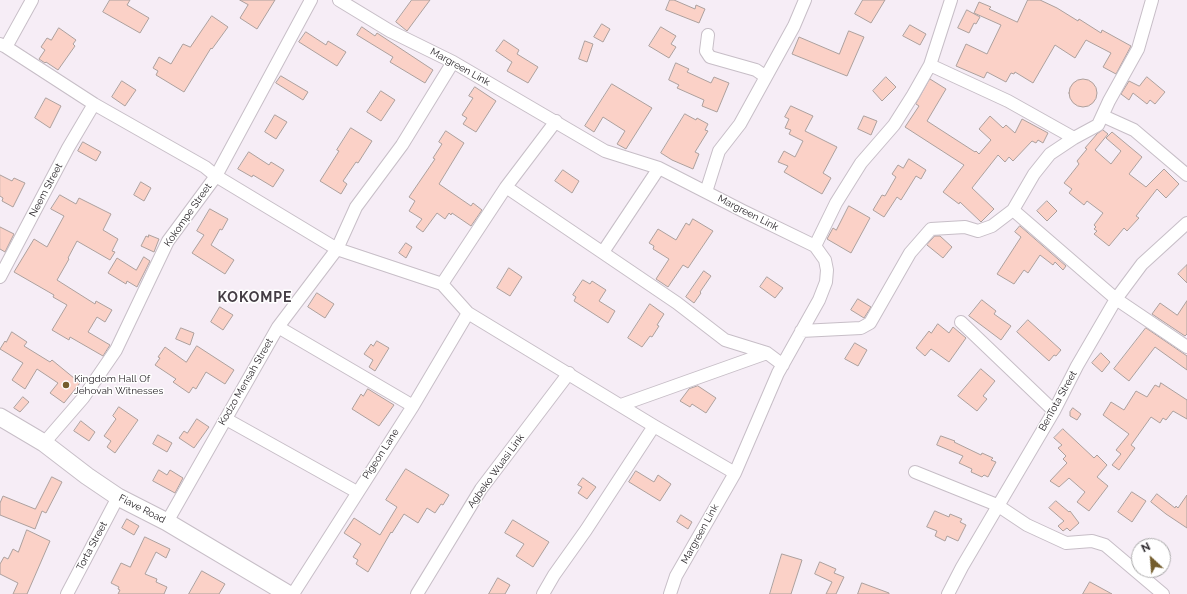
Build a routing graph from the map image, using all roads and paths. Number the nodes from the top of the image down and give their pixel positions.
1 (32, 0) edge
2 (311, 0) edge
3 (339, 0) edge
4 (805, 0) edge
5 (951, 0) edge
6 (1152, 0) edge
7 (708, 35) dead end
8 (3, 45) edge
9 (453, 62) junction
10 (930, 65) junction
11 (766, 77) junction
12 (94, 104) junction
13 (1102, 116) junction
14 (556, 121) junction
15 (1074, 138) junction
16 (659, 168) junction
17 (1187, 175) edge
18 (216, 176) junction
19 (506, 187) junction
20 (706, 192) junction
21 (1013, 210) junction
22 (1187, 223) edge
23 (815, 246) junction
24 (337, 249) junction
25 (603, 252) junction
26 (0, 277) edge
27 (442, 284) junction
28 (1116, 299) junction
29 (468, 313) junction
30 (961, 322) dead end
31 (278, 327) junction
32 (801, 331) junction
33 (1187, 347) edge
34 (767, 353) junction
35 (783, 365) junction
36 (569, 373) junction
37 (621, 405) junction
38 (412, 406) junction
39 (1054, 411) junction
40 (0, 417) edge
41 (226, 419) junction
42 (654, 426) junction
43 (44, 443) junction
44 (915, 472) dead end
45 (735, 473) junction
46 (357, 492) junction
47 (118, 498) junction
48 (997, 505) junction
49 (167, 522) junction
50 (67, 594) edge
51 (288, 594) edge
52 (293, 594) edge
53 (417, 594) edge
54 (543, 594) edge
55 (670, 594) edge
56 (948, 594) edge
57 (1163, 594) edge

1 - 8 street
2 - 18 street, Kokompe Street
3 - 9 street, Margreen Link
4 - 11 street
5 - 10 street
6 - 13 street
7 - 11 street
8 - 12 street
9 - 14 street, Margreen Link
9 - 24 street, Kodzo Mensah Street
10 - 15 street
10 - 23 street
11 - 20 street
12 - 18 street
12 - 26 street, Neem Street
13 - 15 street
13 - 17 street
14 - 16 street, Margreen Link
14 - 19 street
15 - 21 street
16 - 20 street, Margreen Link
16 - 25 street
18 - 24 street
18 - 43 street, Kokompe Street
19 - 25 street
19 - 27 street
20 - 23 street, Margreen Link
21 - 28 street
21 - 32 street
22 - 28 street, BenTota Street
23 - 32 street, Margreen Link
24 - 27 street
24 - 31 street, Kodzo Mensah Street
25 - 34 street
27 - 29 street
28 - 33 street
28 - 39 street, BenTota Street
29 - 36 street
29 - 38 street, Pigeon Lane
30 - 39 street
31 - 38 street
31 - 41 street, Kodzo Mensah Street
32 - 35 street, Margreen Link
34 - 35 street
34 - 37 street
35 - 45 street, Margreen Link
36 - 37 street
36 - 53 street, Agbeko Wuasi Link
37 - 42 street
38 - 46 street, Pigeon Lane
39 - 48 street, BenTota Street
40 - 43 street, Fiave Road
41 - 46 street
41 - 49 street, Kodzo Mensah Street
42 - 45 street
42 - 54 street
43 - 47 street, Fiave Road
44 - 48 street
45 - 55 street, Margreen Link
46 - 52 street, Pigeon Lane
47 - 49 street, Fiave Road
47 - 50 street, Torta Street
48 - 56 street, BenTota Street
48 - 57 street
49 - 51 street, Fiave Road

